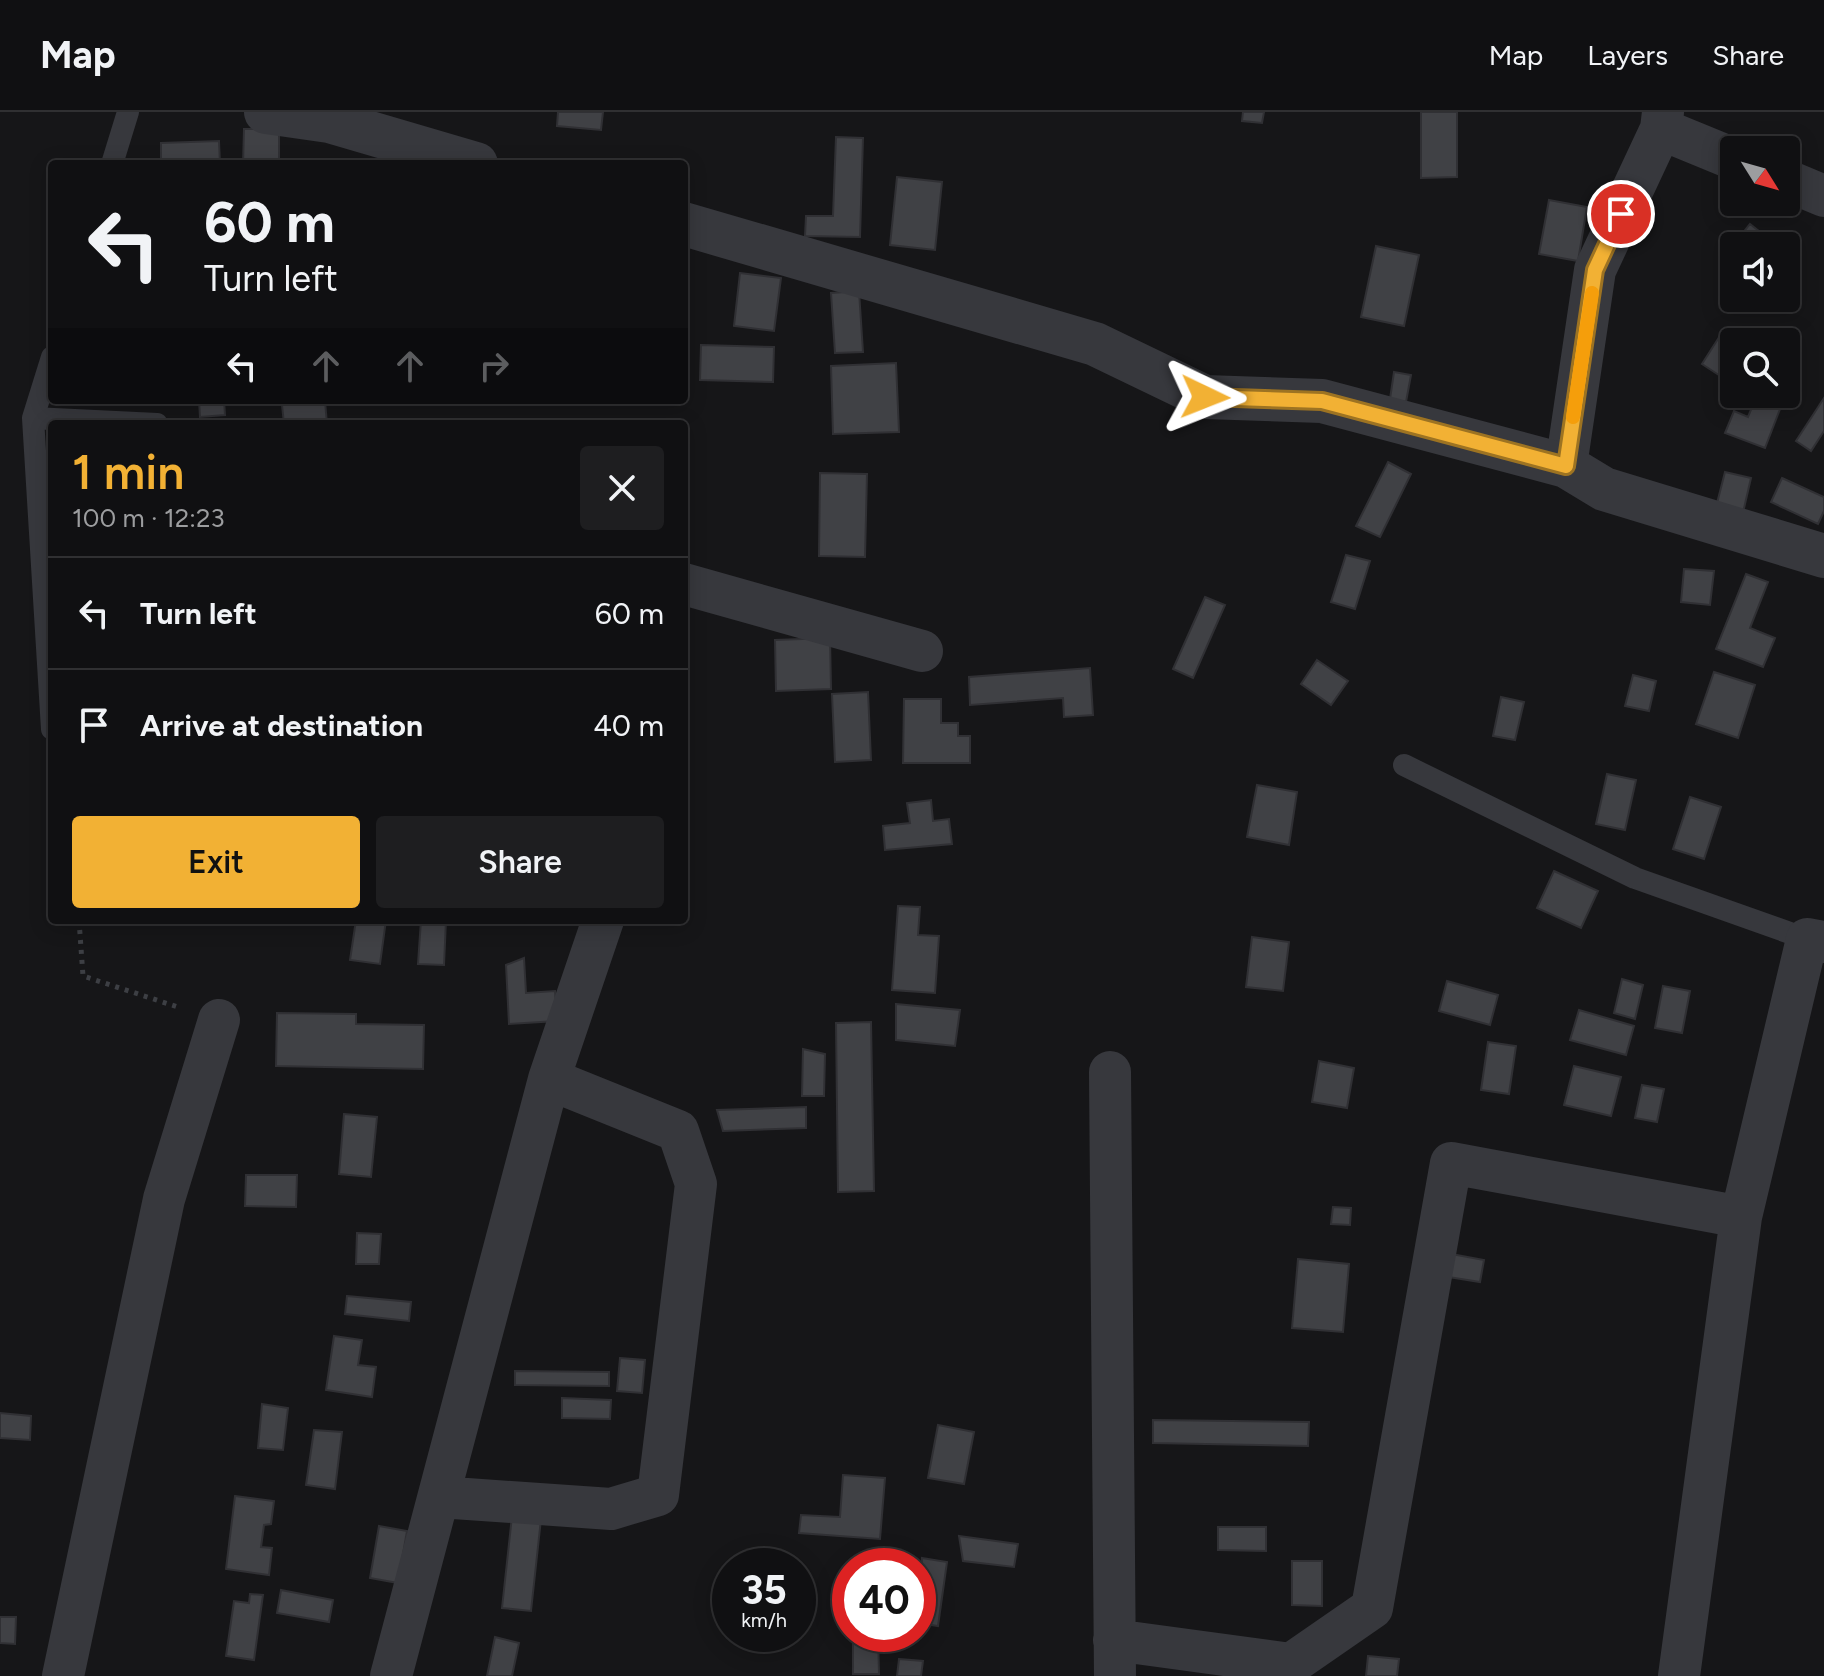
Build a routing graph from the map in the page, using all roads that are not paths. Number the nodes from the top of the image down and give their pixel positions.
1 (128, 112) edge
2 (266, 112) edge
3 (1662, 121) edge
4 (1720, 152) edge
5 (113, 160) edge
6 (462, 160) edge
7 (1800, 186) edge
8 (1824, 196) edge
9 (688, 225) edge
10 (48, 370) edge
11 (33, 418) junction
12 (74, 420) edge
13 (1566, 466) junction
14 (1824, 556) edge
15 (688, 585) edge
16 (922, 651) dead end
17 (48, 664) edge
18 (1404, 765) dead end
19 (602, 924) edge
20 (1816, 940) edge
21 (219, 1020) road end
22 (1110, 1072) dead end
23 (549, 1079) junction
24 (1741, 1217) junction
25 (439, 1497) junction
26 (1114, 1658) edge
27 (63, 1676) edge
28 (391, 1676) edge
29 (1679, 1676) edge

1 - 5 lane
2 - 6 street
3 - 4 street
3 - 13 street
7 - 8 street
9 - 13 street
10 - 11 lane
11 - 12 lane
11 - 17 lane
13 - 14 street
15 - 16 street
18 - 20 lane
19 - 23 street
20 - 24 street
21 - 27 street
22 - 26 street
23 - 25 street
23 - 25 street
24 - 26 street
24 - 29 street
25 - 28 street

